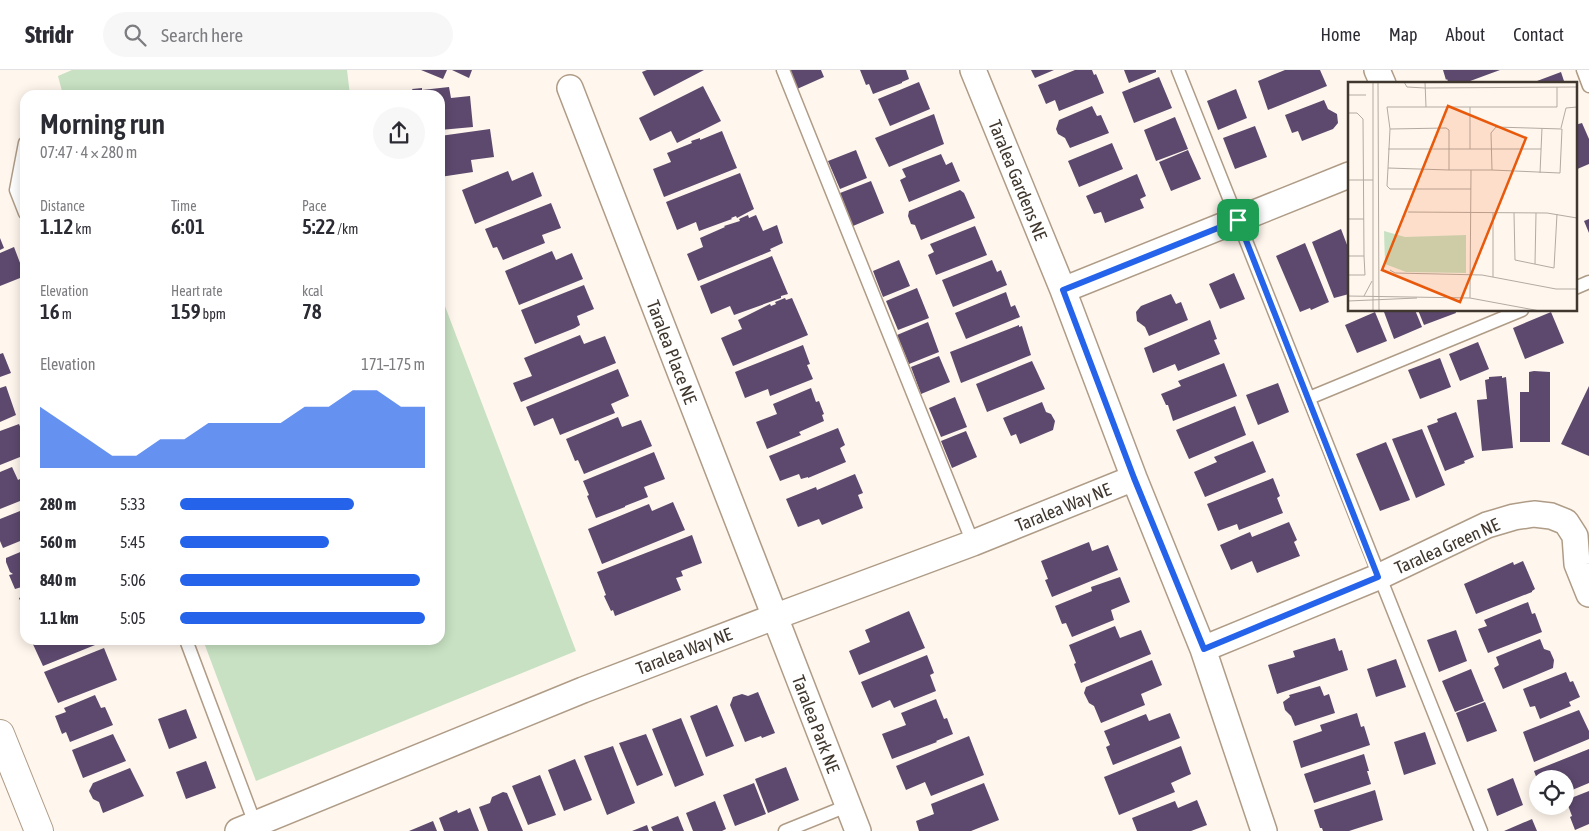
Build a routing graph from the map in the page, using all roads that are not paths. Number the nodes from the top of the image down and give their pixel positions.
1 (783, 70) edge
2 (973, 70) edge
3 (1178, 70) edge
4 (1377, 70) edge
5 (1583, 70) edge
6 (1382, 82) edge
7 (1589, 86) edge
8 (570, 88) dead end
9 (20, 169) edge
10 (1348, 175) edge
11 (20, 200) edge
12 (1238, 220) junction
13 (1589, 282) edge
14 (1576, 288) edge
15 (1063, 290) junction
16 (1520, 311) edge
17 (1309, 398) junction
18 (1134, 478) junction
19 (973, 543) junction
20 (1378, 577) junction
21 (1589, 594) edge
22 (774, 616) junction
23 (188, 645) edge
24 (1204, 649) junction
25 (0, 734) edge
26 (847, 806) junction
27 (250, 829) edge
28 (39, 831) edge
29 (785, 831) edge
30 (858, 831) edge
31 (1264, 831) edge
32 (1481, 831) edge

1 - 19 lane
2 - 15 street, Taralea Gardens NE
3 - 12 lane
4 - 6 street
5 - 7 lane
8 - 22 street, Taralea Place NE
9 - 11 lane
10 - 12 street
12 - 15 street
12 - 17 lane
13 - 14 lane
15 - 18 street, Taralea Gardens NE
16 - 17 lane
17 - 20 lane
18 - 19 street, Taralea Way NE
18 - 24 street
19 - 22 street, Taralea Way NE
20 - 21 street, Taralea Green NE
20 - 24 street, Taralea Green NE
20 - 32 lane
22 - 26 street, Taralea Park NE
22 - 27 street, Taralea Way NE
23 - 27 lane
24 - 31 street
25 - 28 street
26 - 29 lane
26 - 30 street, Taralea Park NE

